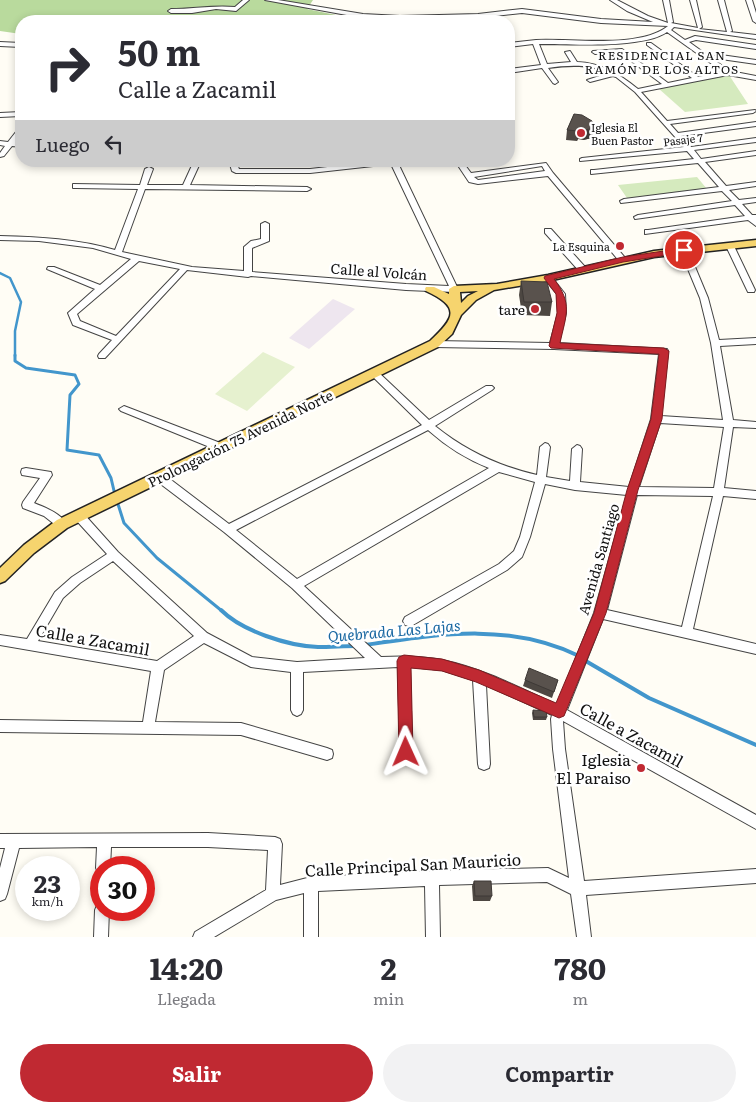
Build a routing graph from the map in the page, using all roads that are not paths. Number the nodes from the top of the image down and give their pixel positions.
1 (246, 0) edge
2 (268, 0) edge
3 (613, 0) edge
4 (666, 0) edge
5 (693, 0) edge
6 (721, 0) edge
7 (749, 0) edge
8 (170, 11) dead end
9 (356, 15) edge
10 (487, 15) edge
11 (756, 21) edge
12 (669, 26) junction
13 (700, 27) dead end
14 (728, 31) dead end
15 (756, 37) edge
16 (535, 42) junction
17 (685, 42) junction
18 (0, 44) edge
19 (649, 44) dead end
20 (15, 45) edge
21 (515, 45) edge
22 (756, 47) edge
23 (568, 52) dead end
24 (595, 52) dead end
25 (710, 59) junction
26 (756, 62) edge
27 (576, 65) junction
28 (545, 67) junction
29 (515, 70) edge
30 (728, 73) junction
31 (614, 74) junction
32 (756, 78) edge
33 (697, 79) junction
34 (590, 80) dead end
35 (555, 82) dead end
36 (668, 85) junction
37 (637, 91) junction
38 (753, 111) dead end
39 (15, 114) edge
40 (0, 115) edge
41 (665, 123) junction
42 (756, 124) edge
43 (676, 135) junction
44 (15, 138) edge
45 (756, 140) edge
46 (0, 143) edge
47 (11, 144) junction
48 (15, 144) edge
49 (689, 149) junction
50 (756, 153) edge
51 (2, 156) dead end
52 (582, 160) dead end
53 (700, 161) junction
54 (195, 167) edge
55 (234, 167) edge
56 (259, 167) edge
57 (347, 167) edge
58 (395, 167) edge
59 (462, 167) edge
60 (149, 169) dead end
61 (260, 171) junction
62 (594, 172) dead end
63 (756, 184) edge
64 (76, 186) dead end
65 (141, 188) junction
66 (185, 188) junction
67 (724, 188) junction
68 (307, 189) dead end
69 (756, 200) edge
70 (624, 201) dead end
71 (737, 203) junction
72 (638, 217) dead end
73 (754, 219) edge
74 (265, 224) dead end
75 (548, 231) dead end
76 (648, 232) dead end
77 (0, 238) edge
78 (756, 243) edge
79 (730, 246) junction
80 (684, 250) junction
81 (118, 253) junction
82 (137, 258) junction
83 (623, 260) junction
84 (185, 268) junction
85 (51, 269) dead end
86 (582, 270) junction
87 (248, 275) junction
88 (548, 278) junction
89 (497, 287) junction
90 (101, 288) junction
91 (430, 289) junction
92 (454, 289) junction
93 (751, 290) dead end
94 (457, 310) junction
95 (118, 339) junction
96 (756, 341) edge
97 (715, 343) junction
98 (434, 344) junction
99 (554, 346) junction
100 (102, 356) dead end
101 (374, 373) junction
102 (489, 388) dead end
103 (124, 409) dead end
104 (656, 419) junction
105 (729, 424) junction
106 (429, 425) junction
107 (756, 425) edge
108 (220, 447) junction
109 (545, 447) dead end
110 (577, 449) dead end
111 (497, 468) junction
112 (26, 472) dead end
113 (158, 476) junction
114 (541, 480) junction
115 (575, 486) junction
116 (633, 490) junction
117 (719, 490) junction
118 (756, 495) edge
119 (79, 516) junction
120 (62, 524) junction
121 (228, 529) junction
122 (114, 555) junction
123 (0, 577) edge
124 (296, 585) junction
125 (600, 613) junction
126 (409, 621) dead end
127 (686, 634) junction
128 (203, 637) junction
129 (0, 640) edge
130 (30, 645) junction
131 (756, 649) edge
132 (404, 661) junction
133 (378, 662) junction
134 (297, 667) junction
135 (158, 668) junction
136 (479, 676) junction
137 (297, 710) dead end
138 (559, 712) junction
139 (0, 726) edge
140 (148, 729) junction
141 (406, 752) dead end
142 (327, 754) dead end
143 (484, 764) dead end
144 (756, 822) edge
145 (7, 841) edge
146 (104, 842) junction
147 (103, 856) edge
148 (756, 876) edge
149 (432, 878) junction
150 (311, 884) junction
151 (577, 889) junction
152 (0, 894) edge
153 (273, 894) junction
154 (102, 921) edge
155 (221, 931) edge
156 (101, 937) edge
157 (200, 937) edge
158 (311, 937) edge
159 (433, 937) edge
160 (584, 937) edge

1 - 8 street
2 - 9 street
3 - 12 street
4 - 12 street
5 - 13 street
6 - 14 street
7 - 11 street
10 - 12 street
12 - 15 street
12 - 16 street
12 - 17 street
16 - 21 street
16 - 28 street
17 - 22 street
17 - 25 street
18 - 20 street
19 - 33 street
23 - 27 street
24 - 36 street
25 - 26 street
25 - 30 street
27 - 28 street
27 - 31 street
28 - 29 street
28 - 35 street
30 - 32 street
30 - 33 street
31 - 34 street
31 - 37 street
33 - 36 street
36 - 37 street
37 - 41 street
38 - 41 street
39 - 40 street
41 - 43 street
42 - 43 street
43 - 49 street
44 - 47 street
45 - 49 street, Pasaje 7
46 - 47 street
47 - 48 street
47 - 51 street
49 - 52 street, Pasaje 7
49 - 53 street
50 - 53 street
53 - 62 street
53 - 67 street
54 - 66 street
55 - 61 street
56 - 61 street
57 - 61 street
58 - 92 street
59 - 83 street
60 - 65 street
63 - 67 street
64 - 65 street
65 - 66 street
65 - 81 street
66 - 68 street
67 - 70 street
67 - 71 street
69 - 71 street
71 - 72 street
71 - 73 street
73 - 76 street
74 - 87 street
75 - 86 street
77 - 81 street, Calle al Volcán
78 - 79 main road, Calle al Volcán
79 - 80 main road, Calle al Volcán
79 - 93 street
80 - 83 main road, Calle al Volcán
80 - 97 street
81 - 82 street, Calle al Volcán
82 - 84 street, Calle al Volcán
82 - 90 street
83 - 86 main road, Calle al Volcán
84 - 87 street, Calle al Volcán
84 - 95 street
85 - 90 street
86 - 88 main road, Calle al Volcán
87 - 91 street, Calle al Volcán
88 - 89 main road, Calle al Volcán
88 - 99 street
89 - 92 main road, Calle al Volcán
89 - 94 main road, Prolongación 75 Avenida Norte
90 - 95 street
91 - 92 street, Calle al Volcán
91 - 94 main road
92 - 94 main road
94 - 98 main road, Prolongación 75 Avenida Norte
95 - 100 street
96 - 97 street
97 - 105 street
98 - 99 street
98 - 101 main road, Prolongación 75 Avenida Norte
99 - 104 street, Avenida Santiago
101 - 106 street
101 - 108 main road, Prolongación 75 Avenida Norte
102 - 106 street
103 - 108 street
104 - 105 street
104 - 116 street, Avenida Santiago
105 - 107 street
105 - 117 street
106 - 111 street
106 - 121 street
108 - 113 main road, Prolongación 75 Avenida Norte
109 - 114 street
110 - 115 street
111 - 114 street
111 - 124 street
112 - 120 street
113 - 119 main road, Prolongación 75 Avenida Norte
113 - 121 street
114 - 115 street
114 - 126 street
115 - 116 street
116 - 117 street
116 - 125 street, Avenida Santiago
117 - 118 street
117 - 127 street
119 - 120 main road, Prolongación 75 Avenida Norte
119 - 122 street
120 - 123 main road, Prolongación 75 Avenida Norte
121 - 124 street
122 - 128 street
122 - 130 street
124 - 133 street
125 - 127 street
125 - 138 street, Avenida Santiago
127 - 131 street
128 - 134 street, Calle a Zacamil
128 - 135 street, Calle a Zacamil
129 - 130 street, Calle a Zacamil
130 - 135 street, Calle a Zacamil
132 - 133 street, Calle a Zacamil
132 - 136 street, Calle a Zacamil
132 - 141 street
133 - 134 street, Calle a Zacamil
134 - 137 street
135 - 140 street
136 - 138 street, Calle a Zacamil
136 - 143 street
138 - 144 street, Calle a Zacamil
138 - 151 street
139 - 140 street
140 - 142 street
145 - 146 street
145 - 152 street
146 - 147 street
146 - 153 street
148 - 151 street
149 - 150 street, Calle Principal San Mauricio
149 - 151 street, Calle Principal San Mauricio
149 - 159 street
150 - 153 street, Calle Principal San Mauricio
150 - 158 street
151 - 160 street
153 - 155 street, Calle Principal San Mauricio
154 - 156 street
155 - 157 street, Calle Principal San Mauricio

